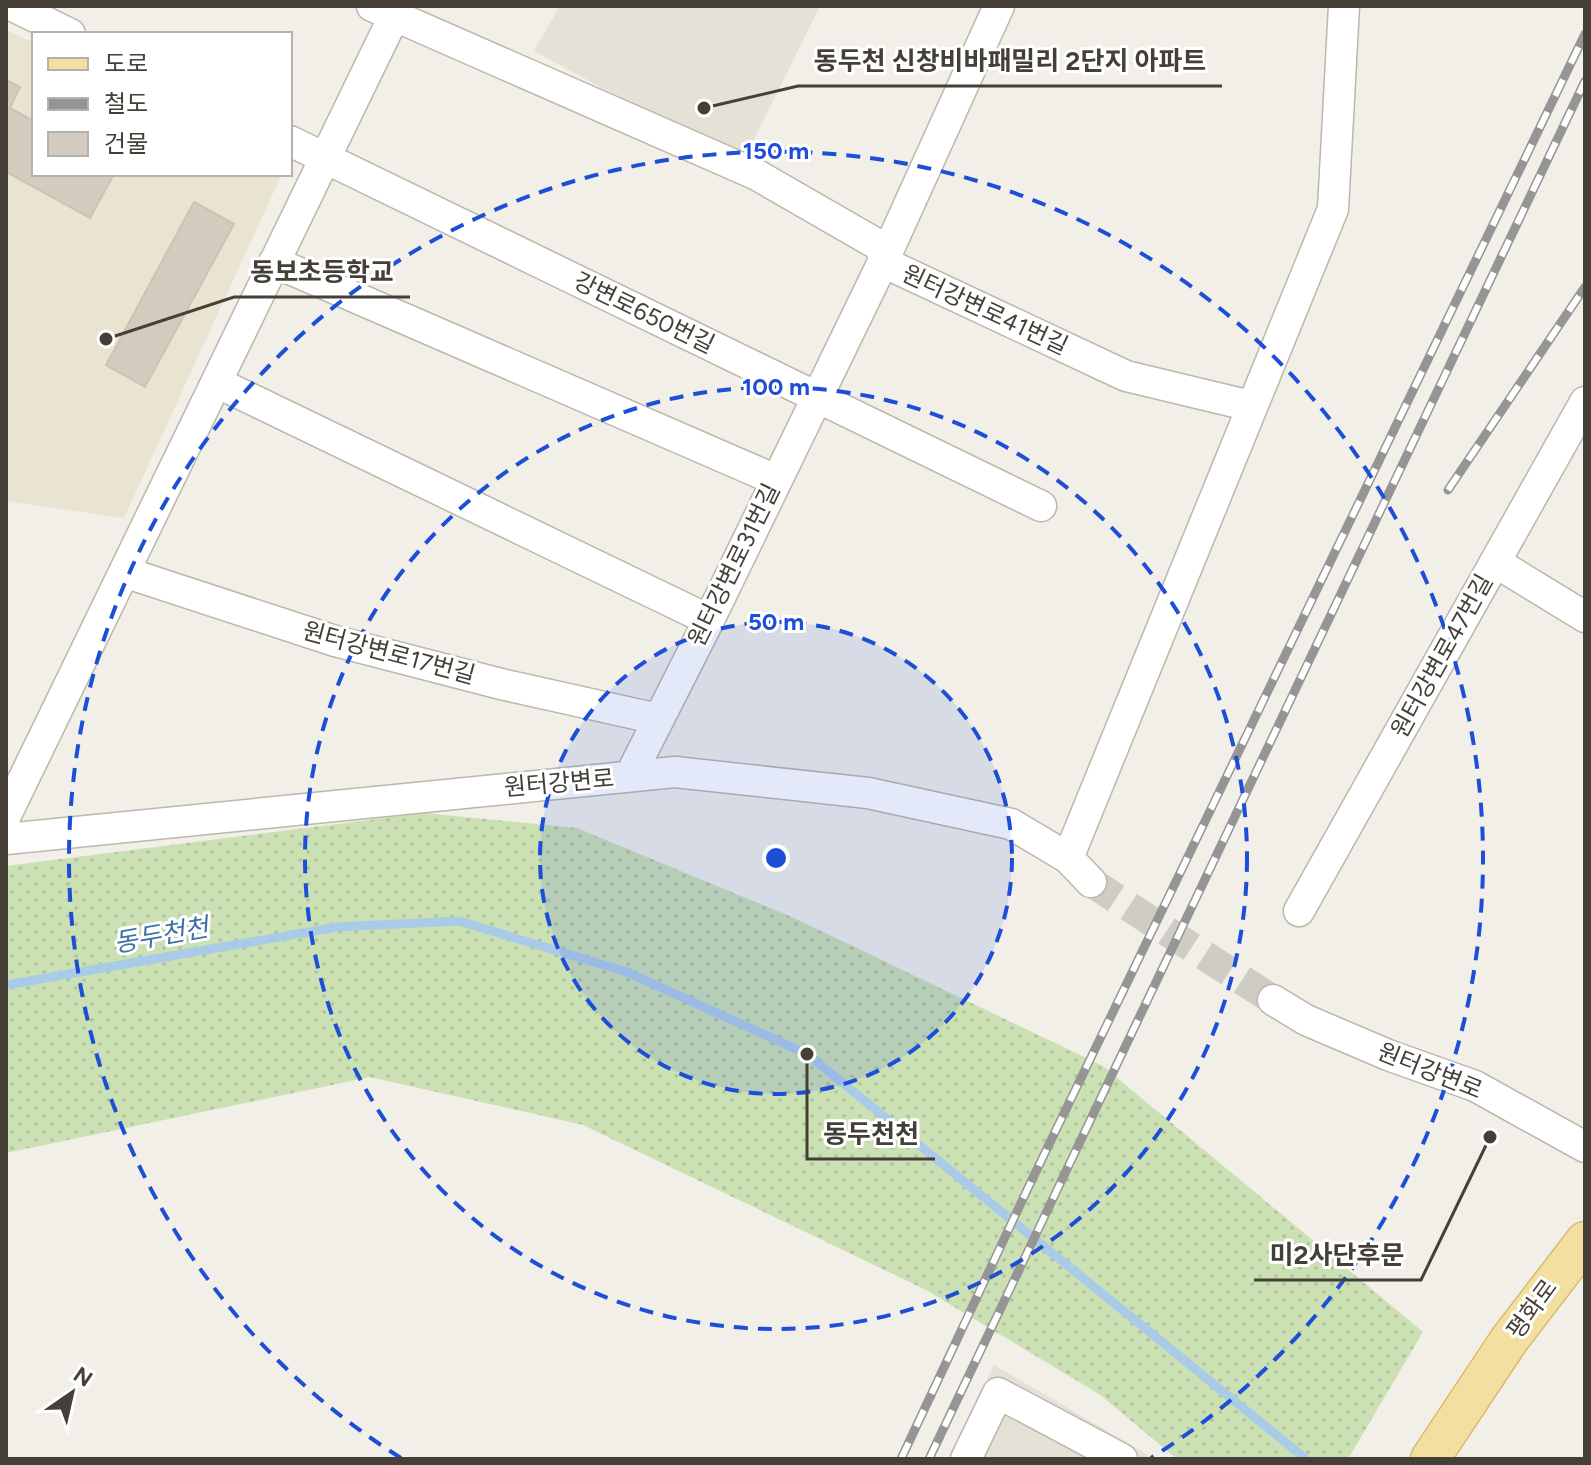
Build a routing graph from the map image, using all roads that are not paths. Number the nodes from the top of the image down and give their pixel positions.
1 (13, 6) edge
2 (999, 6) edge
3 (1344, 6) edge
4 (388, 10) edge
5 (66, 32) edge
6 (292, 142) edge
7 (325, 158) junction
8 (274, 262) junction
9 (883, 262) junction
10 (218, 383) junction
11 (816, 397) junction
12 (1585, 402) edge
13 (1251, 406) junction
14 (776, 480) junction
15 (1041, 506) dead end
16 (1495, 562) junction
17 (124, 572) junction
18 (1585, 617) edge
19 (709, 620) junction
20 (658, 719) junction
21 (630, 776) junction
22 (6, 815) edge
23 (6, 839) edge
24 (1068, 858) junction
25 (1091, 882) tunnel mouth
26 (1299, 911) dead end
27 (1273, 1000) tunnel mouth
28 (1585, 1147) edge
29 (1585, 1241) edge
30 (966, 1459) edge
31 (1122, 1459) edge
32 (1430, 1459) edge

1 - 5 street
2 - 9 street, 원터강변로31번길
3 - 13 street
4 - 7 street
4 - 9 street, 원터강변로41번길
6 - 7 street, 강변로650번길
7 - 8 street
7 - 11 street, 강변로650번길
8 - 10 street
8 - 14 street
9 - 11 street, 원터강변로31번길
9 - 13 street, 원터강변로41번길
10 - 17 street
10 - 19 street
11 - 14 street, 원터강변로31번길
11 - 15 street, 강변로650번길
12 - 16 street, 원터강변로47번길
13 - 24 street
14 - 19 street, 원터강변로31번길
16 - 18 street
16 - 26 street, 원터강변로47번길
17 - 20 street, 원터강변로17번길
17 - 22 street
19 - 20 street, 원터강변로31번길
20 - 21 street, 원터강변로31번길
21 - 23 street, 원터강변로
21 - 24 street, 원터강변로
24 - 25 street, 원터강변로
27 - 28 street, 원터강변로
29 - 32 main road, 평화로
30 - 31 street

